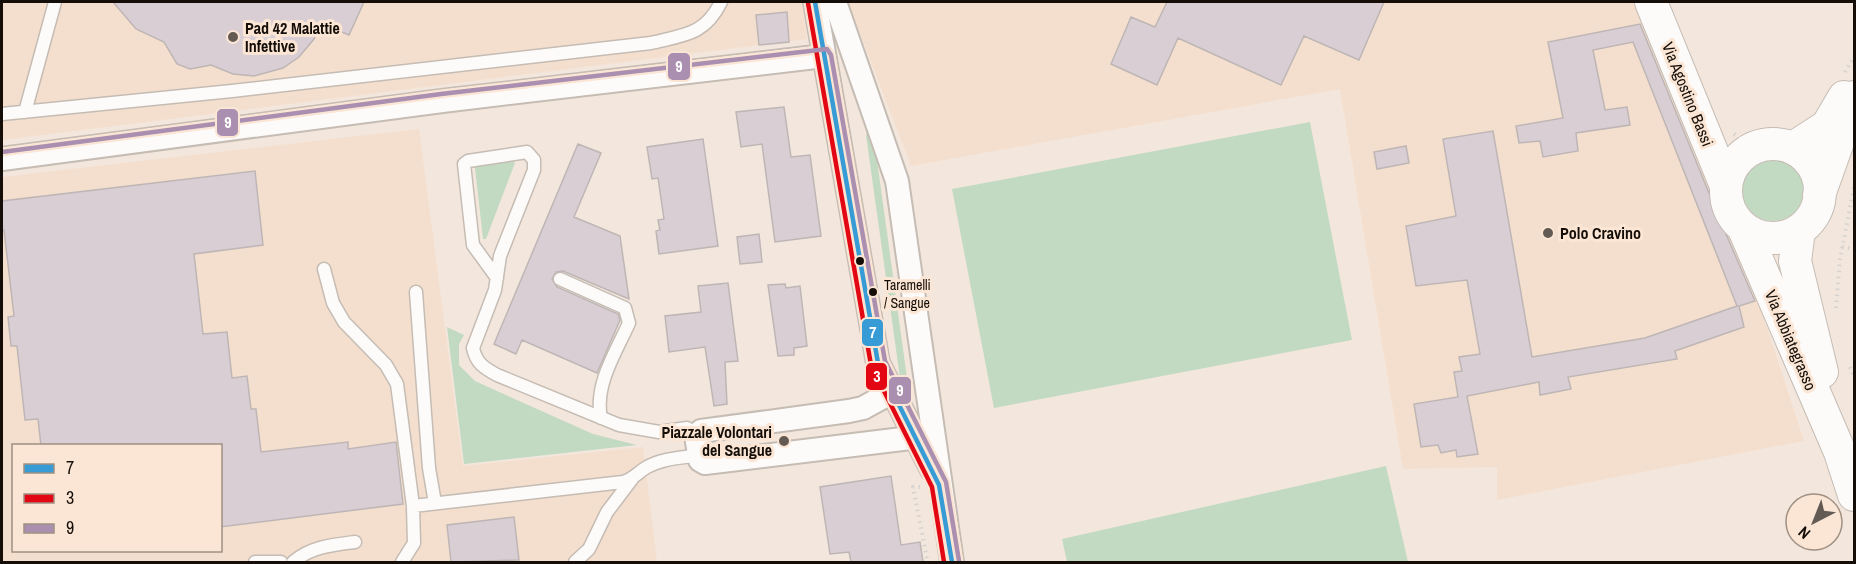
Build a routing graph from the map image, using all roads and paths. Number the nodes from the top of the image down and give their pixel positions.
1 (56, 2) edge
2 (721, 2) edge
3 (815, 2) edge
4 (835, 2) edge
5 (1651, 2) edge
6 (824, 56) junction
7 (1854, 81) edge
8 (1854, 97) edge
9 (870, 99) junction
10 (25, 112) junction
11 (2, 114) edge
12 (835, 114) junction
13 (1696, 117) junction
14 (1793, 148) junction
15 (1745, 152) junction
16 (2, 159) edge
17 (1726, 186) junction
18 (1854, 187) edge
19 (1820, 195) junction
20 (1743, 227) junction
21 (1799, 230) junction
22 (1842, 247) junction
23 (1854, 249) edge
24 (324, 269) dead end
25 (497, 278) junction
26 (560, 279) dead end
27 (416, 292) dead end
28 (1837, 313) dead end
29 (1847, 360) dead end
30 (1854, 377) edge
31 (892, 392) junction
32 (601, 418) junction
33 (924, 436) junction
34 (698, 445) junction
35 (1850, 477) edge
36 (632, 479) junction
37 (913, 487) dead end
38 (435, 503) junction
39 (413, 506) junction
40 (355, 542) dead end
41 (255, 562) edge
42 (281, 562) edge
43 (293, 562) edge
44 (402, 562) edge
45 (575, 562) edge
46 (927, 562) edge
47 (952, 562) edge

1 - 10 lane
2 - 10 lane
3 - 6 street
4 - 9 street
5 - 13 main road, Via Agostino Bassi
6 - 12 street
6 - 16 street
7 - 14 main road
8 - 19 main road
9 - 12 street
9 - 33 street
10 - 11 lane
12 - 31 street
13 - 15 main road
13 - 17 main road, Via Agostino Bassi
14 - 15 main road
14 - 19 main road
15 - 17 main road
17 - 20 main road
18 - 22 path
19 - 21 main road
20 - 21 main road
20 - 35 main road, Via Abbiategrasso
21 - 35 main road, Via Abbiategrasso
22 - 23 path
22 - 28 path
24 - 39 lane
25 - 25 lane
25 - 32 lane
26 - 32 lane
27 - 38 lane
29 - 30 path
31 - 33 street
31 - 34 street
32 - 34 lane
33 - 34 street
33 - 47 street
34 - 36 lane
36 - 38 lane
36 - 45 lane
37 - 46 path
38 - 39 lane
39 - 44 lane
40 - 43 lane
41 - 42 lane

